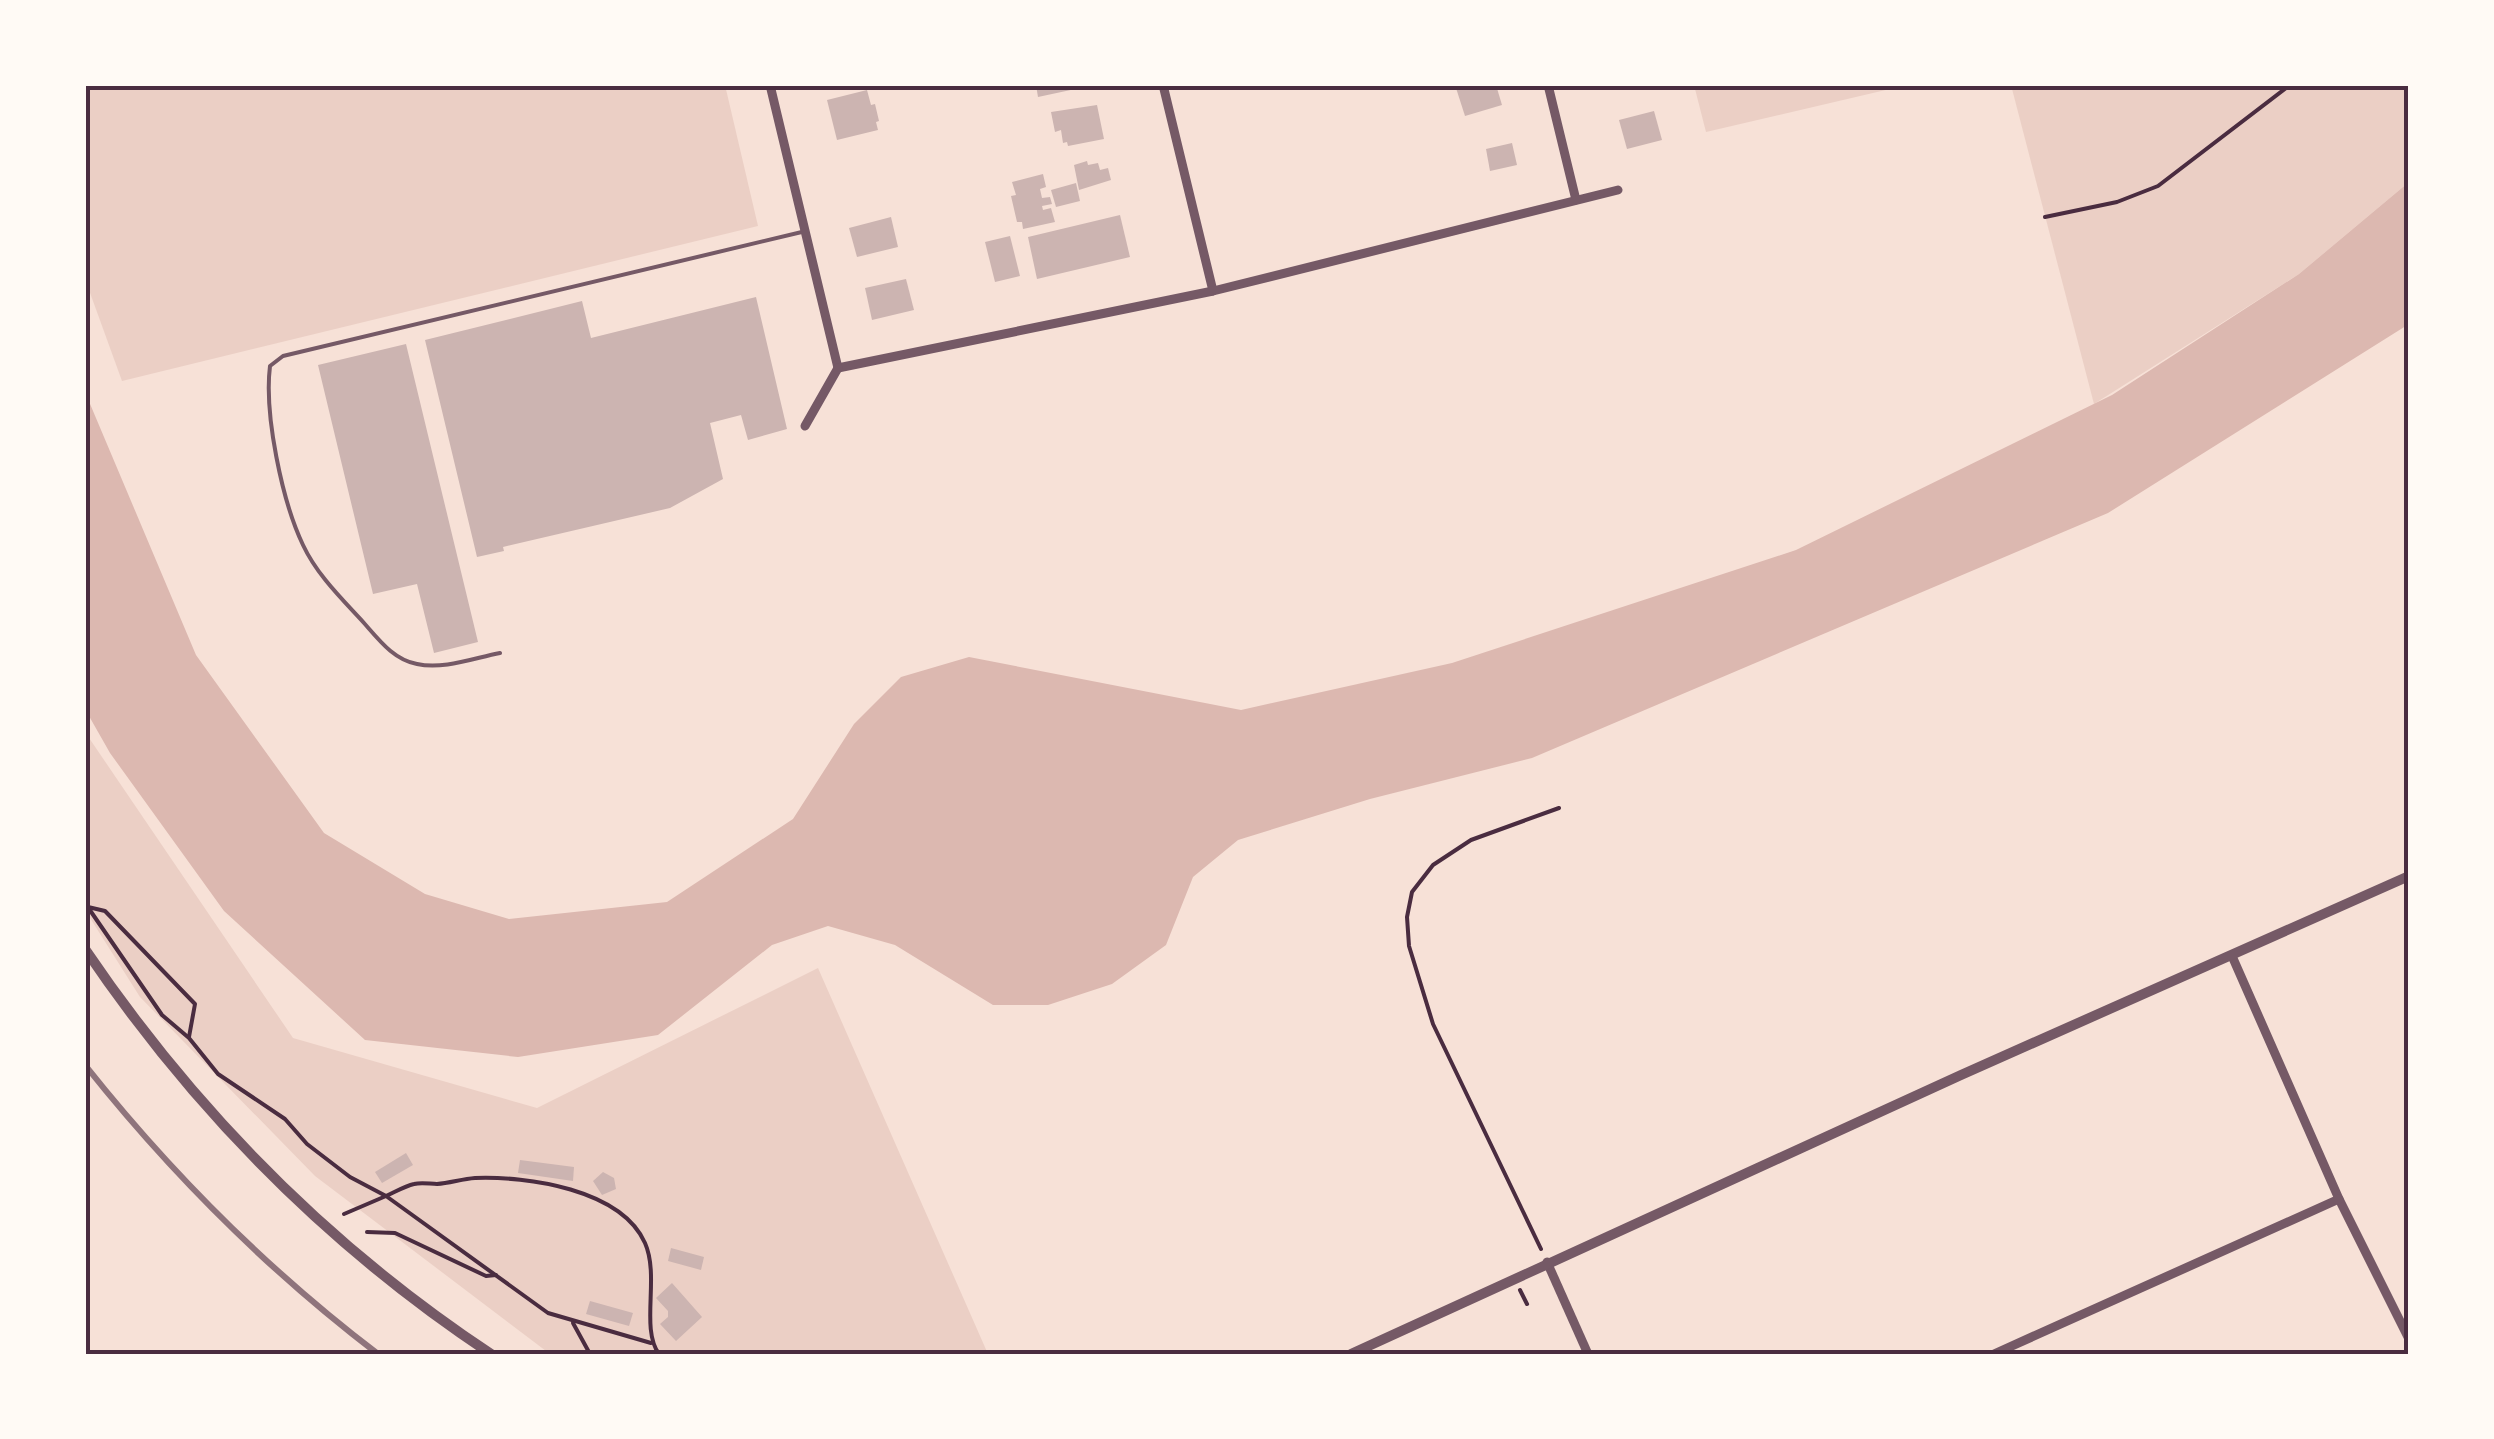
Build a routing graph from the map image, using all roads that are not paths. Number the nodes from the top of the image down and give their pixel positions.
1 (770, 85) edge
2 (1162, 85) edge
3 (1548, 85) edge
4 (1618, 190) dead end
5 (1576, 200) junction
6 (806, 231) junction
7 (1213, 290) junction
8 (838, 368) junction
9 (804, 426) dead end
10 (500, 653) dead end
11 (2409, 876) edge
12 (85, 949) edge
13 (2232, 956) junction
14 (2339, 1199) junction
15 (1547, 1262) junction
16 (2409, 1338) edge
17 (491, 1354) edge
18 (1351, 1354) edge
19 (1588, 1354) edge
20 (1994, 1354) edge

1 - 6 street
2 - 7 street
3 - 5 street
4 - 5 street
5 - 7 street
6 - 8 street
6 - 10 lane
7 - 8 street
8 - 9 street
11 - 13 street
12 - 17 street
13 - 14 street
13 - 15 street
14 - 16 street
14 - 20 street
15 - 18 street
15 - 19 street

